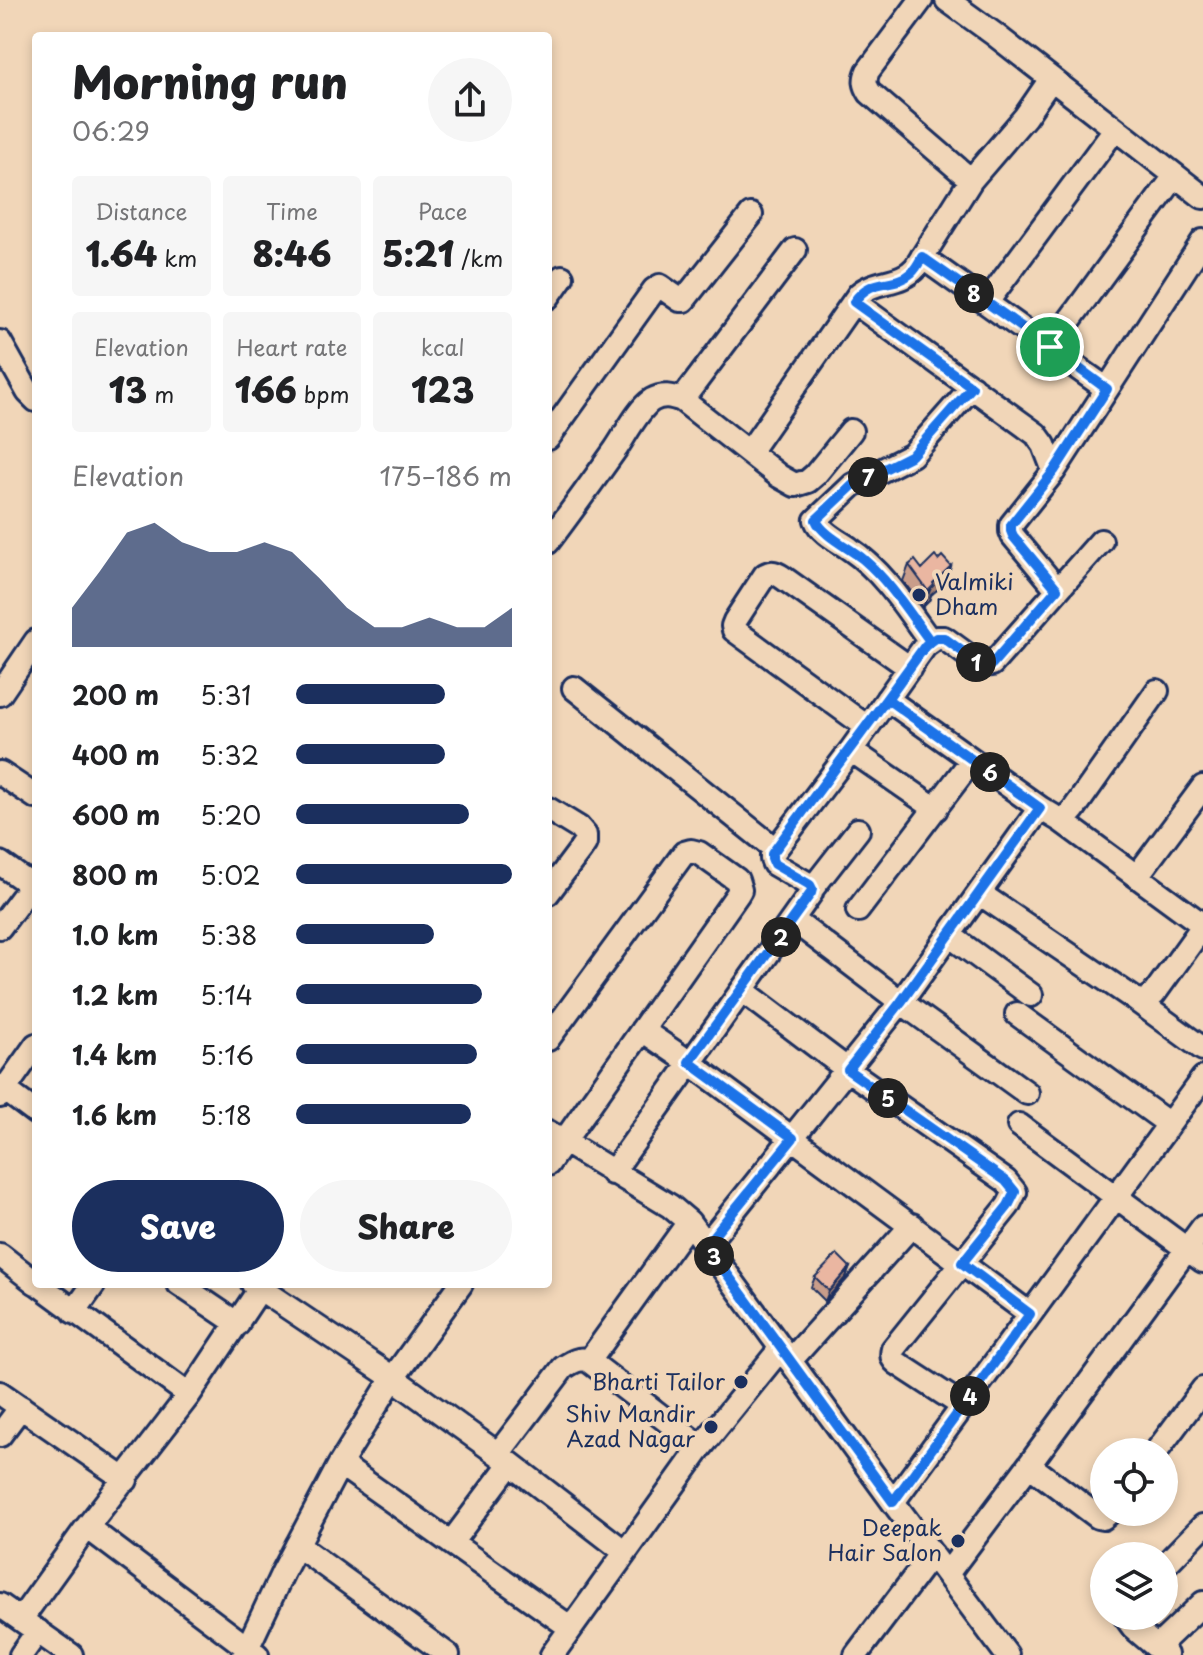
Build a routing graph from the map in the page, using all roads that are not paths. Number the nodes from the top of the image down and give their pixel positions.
1 (921, 0) edge
2 (947, 0) edge
3 (1051, 79) junction
4 (1115, 129) junction
5 (1175, 176) junction
6 (971, 180) junction
7 (1203, 197) edge
8 (751, 215) dead end
9 (1203, 241) edge
10 (795, 250) dead end
11 (922, 257) junction
12 (562, 277) dead end
13 (552, 291) edge
14 (854, 302) junction
15 (987, 302) junction
16 (0, 342) edge
17 (1050, 347) junction
18 (972, 387) junction
19 (1107, 389) junction
20 (32, 396) edge
21 (682, 400) junction
22 (557, 405) edge
23 (851, 431) dead end
24 (749, 452) junction
25 (1054, 471) junction
26 (553, 526) edge
27 (1101, 541) dead end
28 (1057, 589) junction
29 (930, 641) junction
30 (32, 647) edge
31 (910, 668) junction
32 (574, 688) dead end
33 (1157, 691) dead end
34 (0, 694) edge
35 (887, 699) junction
36 (867, 727) junction
37 (851, 750) junction
38 (972, 760) junction
39 (0, 773) edge
40 (1203, 787) edge
41 (32, 788) edge
42 (1040, 808) junction
43 (936, 809) junction
44 (552, 811) edge
45 (1060, 820) junction
46 (858, 830) dead end
47 (775, 849) junction
48 (0, 863) edge
49 (1137, 876) junction
50 (32, 881) edge
51 (32, 885) edge
52 (552, 888) edge
53 (812, 889) junction
54 (979, 893) junction
55 (858, 910) dead end
56 (793, 920) junction
57 (1203, 926) edge
58 (0, 927) edge
59 (949, 935) junction
60 (742, 990) junction
61 (1031, 995) dead end
62 (1136, 1000) junction
63 (901, 1002) junction
64 (1017, 1014) dead end
65 (642, 1030) junction
66 (552, 1033) edge
67 (1203, 1049) edge
68 (32, 1050) edge
69 (689, 1062) junction
70 (848, 1070) junction
71 (1203, 1078) edge
72 (2, 1091) edge
73 (1027, 1093) dead end
74 (32, 1110) edge
75 (1169, 1124) junction
76 (1019, 1125) dead end
77 (556, 1137) edge
78 (793, 1138) junction
79 (612, 1173) junction
80 (1116, 1196) junction
81 (689, 1222) junction
82 (912, 1225) junction
83 (1203, 1227) edge
84 (706, 1245) junction
85 (1195, 1255) edge
86 (0, 1256) edge
87 (962, 1263) junction
88 (32, 1279) edge
89 (43, 1288) edge
90 (91, 1288) edge
91 (185, 1288) edge
92 (258, 1288) edge
93 (262, 1288) edge
94 (458, 1288) edge
95 (74, 1312) junction
96 (1030, 1314) junction
97 (238, 1324) junction
98 (786, 1355) junction
99 (589, 1361) junction
100 (393, 1378) junction
101 (1203, 1389) edge
102 (0, 1393) edge
103 (189, 1395) junction
104 (963, 1406) junction
105 (21, 1407) junction
106 (0, 1435) edge
107 (1166, 1438) edge
108 (701, 1447) junction
109 (504, 1459) junction
110 (340, 1464) junction
111 (1029, 1465) junction
112 (126, 1480) junction
113 (893, 1502) junction
114 (1090, 1511) edge
115 (1203, 1526) edge
116 (87, 1527) junction
117 (451, 1543) junction
118 (297, 1545) junction
119 (625, 1552) junction
120 (1178, 1552) edge
121 (932, 1554) junction
122 (947, 1574) junction
123 (1203, 1603) edge
124 (0, 1605) edge
125 (29, 1625) junction
126 (571, 1628) junction
127 (1136, 1630) edge
128 (436, 1651) edge
129 (1161, 1651) edge
130 (249, 1653) edge
131 (21, 1655) edge
132 (71, 1655) edge
133 (552, 1655) edge
134 (856, 1655) edge
135 (1007, 1655) edge

1 - 6 street
2 - 3 street
3 - 4 street
3 - 6 street
4 - 5 street
4 - 15 street
5 - 7 street
5 - 17 street
6 - 11 street
8 - 22 street
9 - 19 street
10 - 21 street
11 - 14 street
11 - 15 street
12 - 13 street
14 - 18 street
14 - 24 street
15 - 17 street
16 - 20 street
17 - 19 street
18 - 25 street
18 - 29 street
19 - 25 street
21 - 24 street
21 - 26 street
23 - 24 street
25 - 28 street
27 - 28 street
28 - 29 street
29 - 31 street
30 - 34 street
31 - 35 street
31 - 36 street
32 - 47 street
33 - 45 street
35 - 36 street
35 - 38 street
36 - 37 street
37 - 43 street
37 - 47 street
38 - 42 street
38 - 43 street
39 - 41 street
40 - 49 street
42 - 45 street
42 - 54 street
43 - 55 street
44 - 52 street
45 - 49 street
46 - 53 street
47 - 53 street
48 - 50 street
49 - 57 street
51 - 58 street
53 - 56 street
54 - 59 street
54 - 62 street
56 - 60 street
56 - 63 street
57 - 62 street
59 - 61 street
59 - 63 street
60 - 69 street
60 - 70 street
62 - 67 street
63 - 70 street
63 - 73 street
64 - 75 street
65 - 66 street
65 - 69 street
65 - 77 street
68 - 72 street
69 - 78 street
69 - 79 street
70 - 78 street
70 - 87 street
71 - 75 street
72 - 74 street
75 - 80 street
76 - 80 street
77 - 79 street
78 - 82 street
78 - 84 street
79 - 81 street
80 - 85 street
80 - 96 street
81 - 84 street
81 - 99 street
82 - 87 street
82 - 98 street
83 - 85 street
84 - 98 street
85 - 111 street
86 - 88 street
87 - 96 street
87 - 104 street
89 - 95 street
90 - 95 street
91 - 97 street
92 - 97 street
93 - 100 street
94 - 100 street
95 - 103 street
96 - 104 street
97 - 103 street
98 - 108 street
98 - 113 street
99 - 108 street
99 - 109 street
100 - 109 street
100 - 110 street
101 - 107 street
102 - 105 street
103 - 112 street
104 - 113 street
105 - 106 street
105 - 112 street
108 - 119 street
109 - 117 street
109 - 119 street
110 - 117 street
110 - 118 street
111 - 114 street
111 - 122 street
112 - 116 street
113 - 121 street
115 - 120 street
116 - 125 street
116 - 130 street
117 - 126 street
118 - 128 street
118 - 130 street
119 - 126 street
121 - 122 street
121 - 134 street
122 - 135 street
123 - 129 street
124 - 125 street
125 - 131 street
125 - 132 street
126 - 133 street
127 - 129 street

